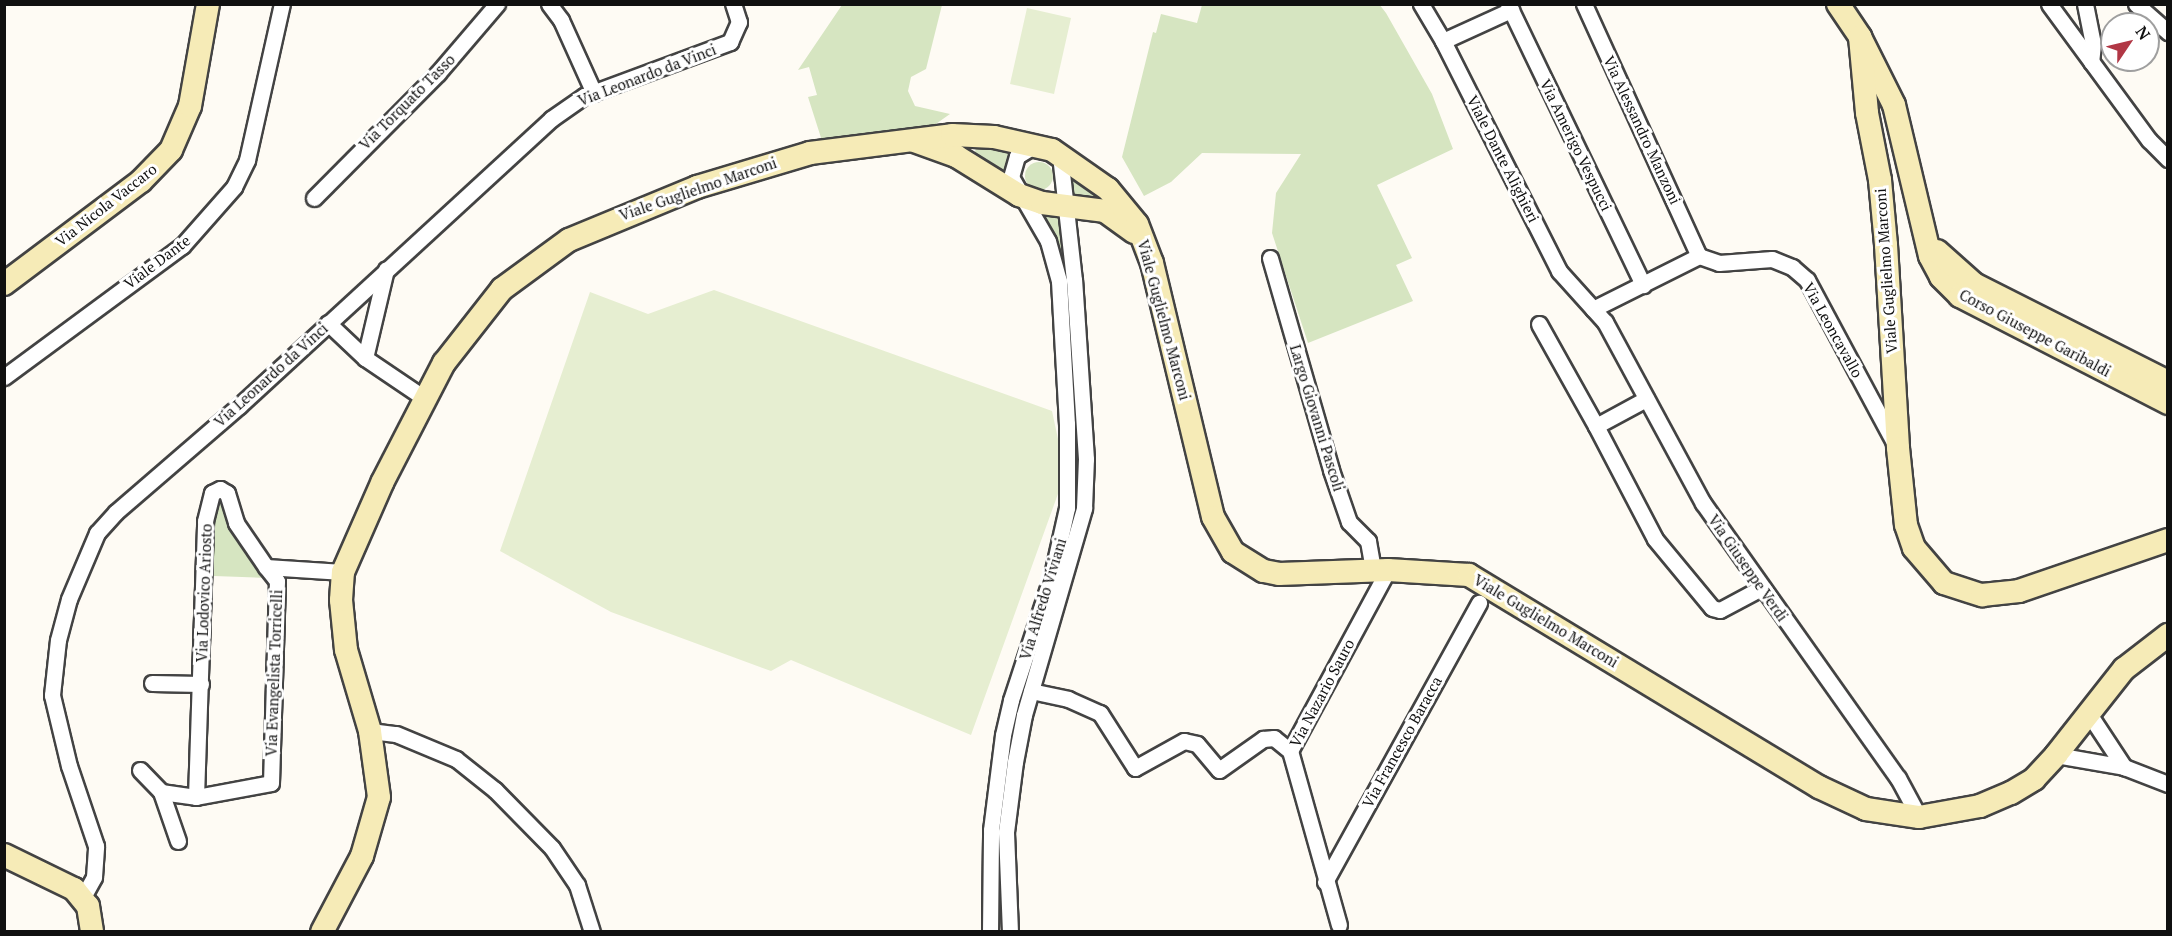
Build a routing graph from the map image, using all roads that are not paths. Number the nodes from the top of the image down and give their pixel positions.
1 (208, 4) edge
2 (282, 4) edge
3 (497, 4) edge
4 (549, 4) edge
5 (733, 4) edge
6 (1420, 4) edge
7 (1584, 4) edge
8 (1838, 4) edge
9 (2049, 4) edge
10 (2085, 4) edge
11 (2136, 4) edge
12 (1510, 7) edge
13 (2168, 32) edge
14 (1860, 37) junction
15 (1443, 40) junction
16 (2091, 62) junction
17 (594, 93) junction
18 (912, 140) junction
19 (1037, 144) junction
20 (1060, 156) junction
21 (2168, 159) edge
22 (1019, 195) junction
23 (314, 198) dead end
24 (1064, 207) junction
25 (1144, 240) junction
26 (1929, 240) junction
27 (1700, 256) junction
28 (1270, 258) dead end
29 (386, 269) junction
30 (4, 284) edge
31 (1643, 285) junction
32 (1593, 309) junction
33 (328, 323) junction
34 (1539, 324) dead end
35 (365, 358) junction
36 (4, 377) edge
37 (2168, 382) edge
38 (424, 398) junction
39 (1646, 399) junction
40 (2168, 403) edge
41 (1596, 426) junction
42 (1898, 448) junction
43 (2168, 540) edge
44 (266, 567) junction
45 (1380, 570) junction
46 (343, 572) junction
47 (1761, 588) junction
48 (1479, 603) dead end
49 (2168, 635) edge
50 (152, 683) dead end
51 (201, 684) junction
52 (1031, 691) junction
53 (2089, 714) junction
54 (370, 731) junction
55 (1290, 751) junction
56 (2056, 755) junction
57 (2124, 767) junction
58 (140, 770) dead end
59 (2168, 783) edge
60 (161, 792) junction
61 (196, 797) junction
62 (1918, 817) junction
63 (178, 841) dead end
64 (4, 855) edge
65 (1325, 882) junction
66 (83, 897) junction
67 (1340, 930) edge
68 (92, 932) edge
69 (322, 932) edge
70 (592, 932) edge
71 (990, 932) edge
72 (1010, 932) edge

1 - 30 street, Via Nicola Vaccaro
2 - 36 street, Viale Dante
3 - 23 street, Via Torquato Tasso
4 - 17 street
5 - 17 street, Via Leonardo da Vinci
6 - 15 street, Viale Dante Alighieri
7 - 27 street, Via Alessandro Manzoni
8 - 14 street, Corso Giuseppe Garibaldi
9 - 16 street
10 - 16 street
11 - 13 street
12 - 15 street
12 - 31 street, Via Amerigo Vespucci
14 - 26 street, Corso Giuseppe Garibaldi
14 - 42 street, Viale Guglielmo Marconi
15 - 32 street, Viale Dante Alighieri
16 - 21 street
17 - 29 street, Via Leonardo da Vinci
18 - 19 street, Viale Guglielmo Marconi
18 - 22 street
18 - 38 street, Viale Guglielmo Marconi
19 - 20 street, Viale Guglielmo Marconi
19 - 22 street, Via Alfredo Viviani
20 - 24 street, Via Alfredo Viviani
20 - 25 street, Viale Guglielmo Marconi
22 - 24 street
22 - 71 street, Via Alfredo Viviani
24 - 25 street
24 - 52 street, Via Alfredo Viviani
25 - 45 street, Viale Guglielmo Marconi
26 - 37 street, Corso Giuseppe Garibaldi
26 - 40 street, Corso Giuseppe Garibaldi
27 - 31 street
27 - 42 street, Via Leoncavallo
28 - 45 street, Largo Giovanni Pascoli
29 - 33 street, Via Leonardo da Vinci
29 - 35 street
31 - 32 street
32 - 39 street, Via Giuseppe Verdi
33 - 35 street
33 - 66 street, Via Leonardo da Vinci
34 - 41 street
35 - 38 street
38 - 46 street, Viale Guglielmo Marconi
39 - 41 street
39 - 47 street, Via Giuseppe Verdi
41 - 47 street
42 - 43 street, Viale Guglielmo Marconi
44 - 46 street
44 - 51 street, Via Lodovico Ariosto
44 - 61 street, Via Evangelista Torricelli
45 - 55 street, Via Nazario Sauro
45 - 62 street, Viale Guglielmo Marconi
46 - 54 street, Viale Guglielmo Marconi
47 - 62 street, Via Giuseppe Verdi
48 - 65 street, Via Francesco Baracca
49 - 53 street, Viale Guglielmo Marconi
50 - 51 street
51 - 61 street, Via Lodovico Ariosto
52 - 55 street
52 - 72 street, Via Alfredo Viviani
53 - 56 street, Viale Guglielmo Marconi
53 - 57 street
54 - 69 street, Viale Guglielmo Marconi
54 - 70 street
55 - 65 street, Via Nazario Sauro
56 - 57 street
56 - 62 street, Viale Guglielmo Marconi
57 - 59 street
58 - 60 street
60 - 61 street
60 - 63 street
64 - 66 street
65 - 67 street, Via Nazario Sauro
66 - 68 street

